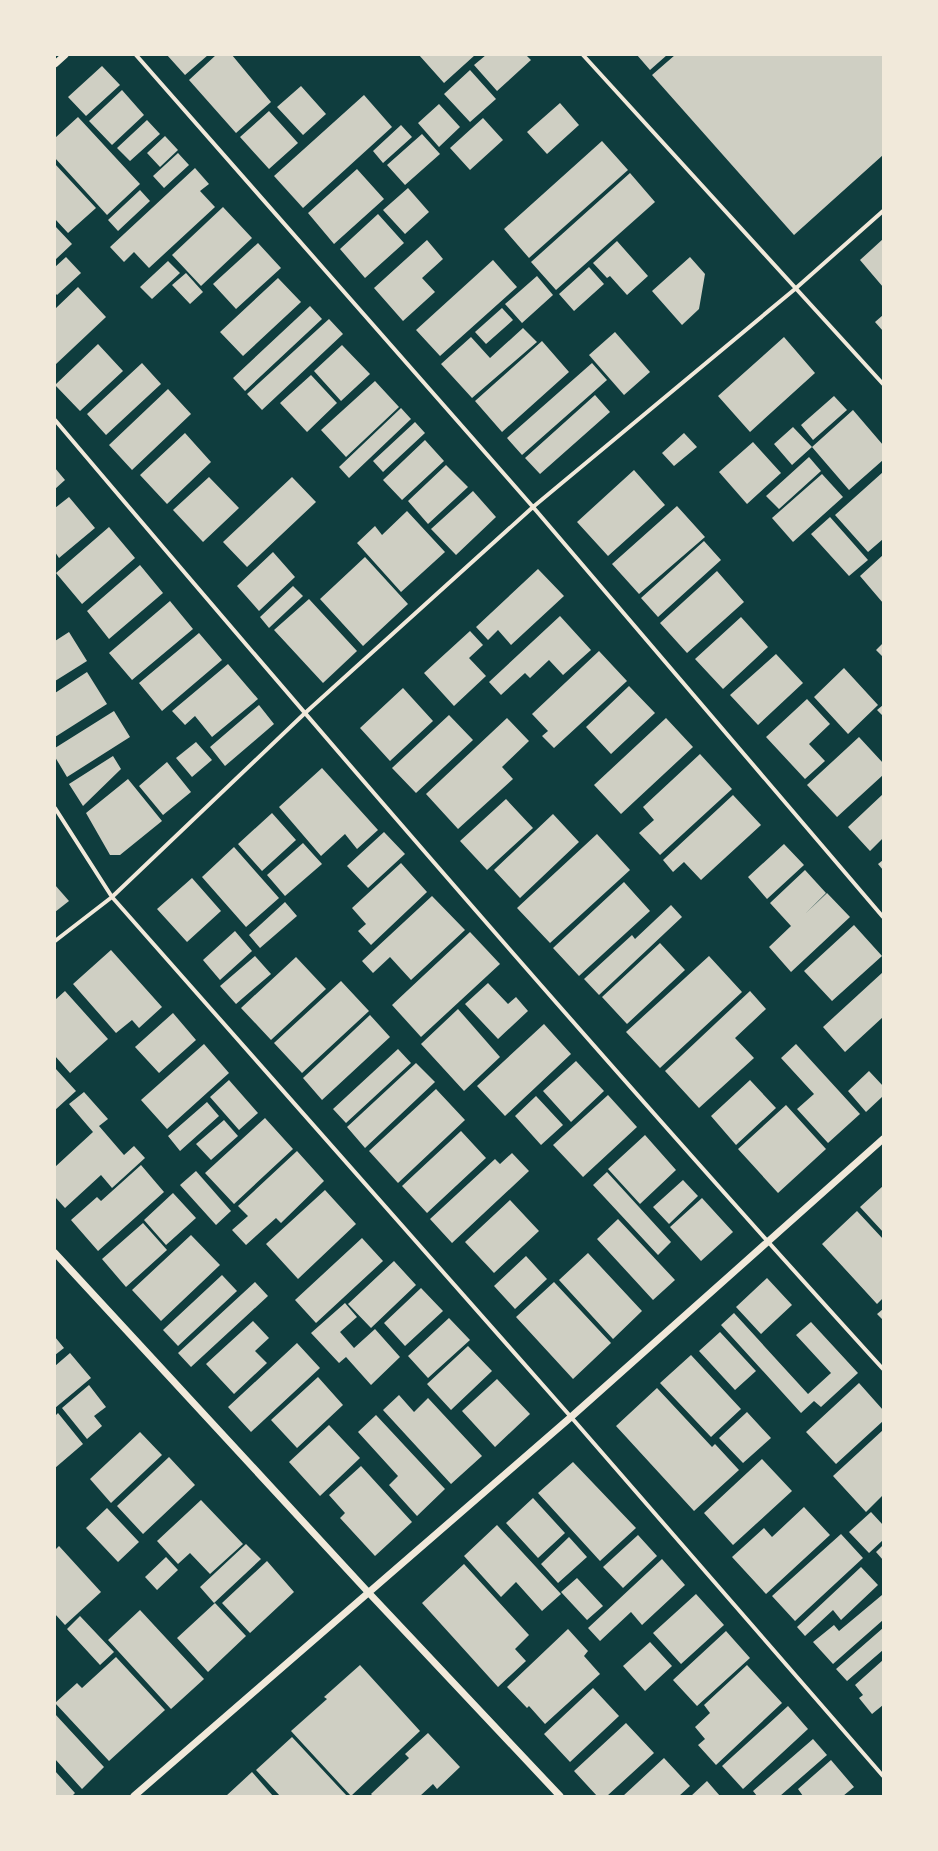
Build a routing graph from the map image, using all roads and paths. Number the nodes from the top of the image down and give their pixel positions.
1 (65, 55) edge
2 (136, 55) edge
3 (583, 55) edge
4 (55, 64) edge
5 (883, 212) edge
6 (795, 289) junction
7 (883, 384) edge
8 (55, 420) edge
9 (533, 507) junction
10 (304, 714) junction
11 (55, 808) edge
12 (112, 897) junction
13 (883, 917) edge
14 (55, 941) edge
15 (883, 1139) edge
16 (768, 1242) junction
17 (55, 1253) edge
18 (883, 1368) edge
19 (571, 1417) junction
20 (368, 1592) junction
21 (883, 1776) edge
22 (134, 1796) edge
23 (560, 1796) edge

1 - 4 street
2 - 9 street
3 - 6 street
5 - 6 street
6 - 7 street
6 - 9 street
8 - 10 street
9 - 10 street
9 - 13 street
10 - 12 street
10 - 16 street
11 - 12 street
12 - 14 street
12 - 19 street
15 - 16 street
16 - 18 street
16 - 19 street
17 - 20 street
19 - 20 street
19 - 21 street
20 - 22 street
20 - 23 street

